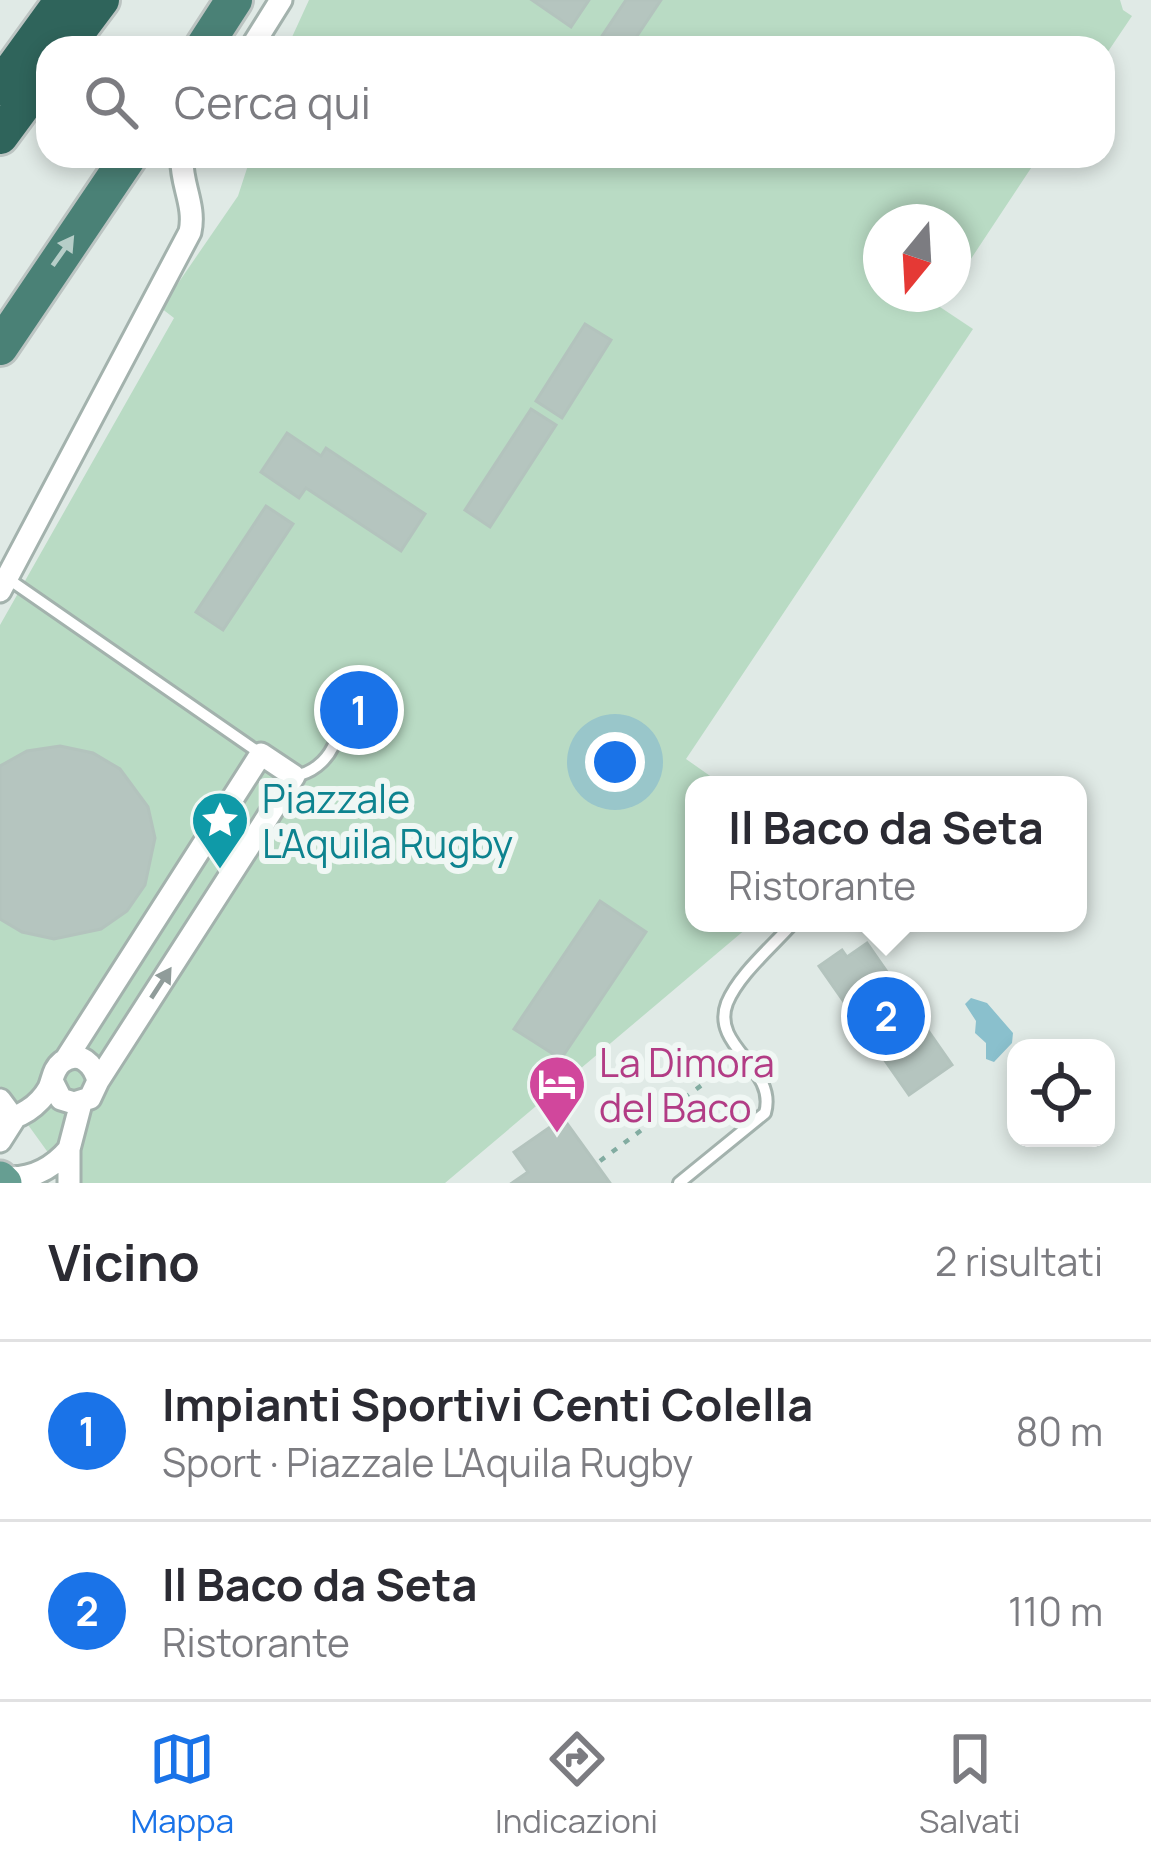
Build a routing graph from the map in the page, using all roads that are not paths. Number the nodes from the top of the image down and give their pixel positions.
1 (63, 0) edge
2 (100, 0) edge
3 (234, 0) edge
4 (281, 0) edge
5 (37, 36) edge
6 (74, 36) edge
7 (211, 36) edge
8 (258, 36) edge
9 (36, 37) edge
10 (0, 87) edge
11 (36, 87) edge
12 (0, 136) edge
13 (122, 168) edge
14 (182, 168) edge
15 (0, 347) edge
16 (4, 585) edge
17 (333, 697) dead end
18 (261, 754) junction
19 (293, 776) junction
20 (786, 932) edge
21 (66, 1059) junction
22 (52, 1081) junction
23 (98, 1081) junction
24 (0, 1100) edge
25 (81, 1102) junction
26 (7, 1120) edge
27 (0, 1141) edge
28 (69, 1149) junction
29 (1, 1181) edge
30 (69, 1183) edge
31 (679, 1183) edge

1 - 5 highway
2 - 6 highway
3 - 7 highway
4 - 8 street
9 - 10 highway
11 - 12 highway
15 -> 13 highway
14 - 16 street
16 - 18 lane
17 - 19 lane
18 - 19 street
18 - 21 street
23 -> 19 street
20 - 31 lane
21 - 22 street
21 - 23 street
22 - 25 street
22 - 26 street
23 - 25 street
24 - 26 street
25 - 28 street
26 - 27 street
28 - 29 street
28 - 30 street

